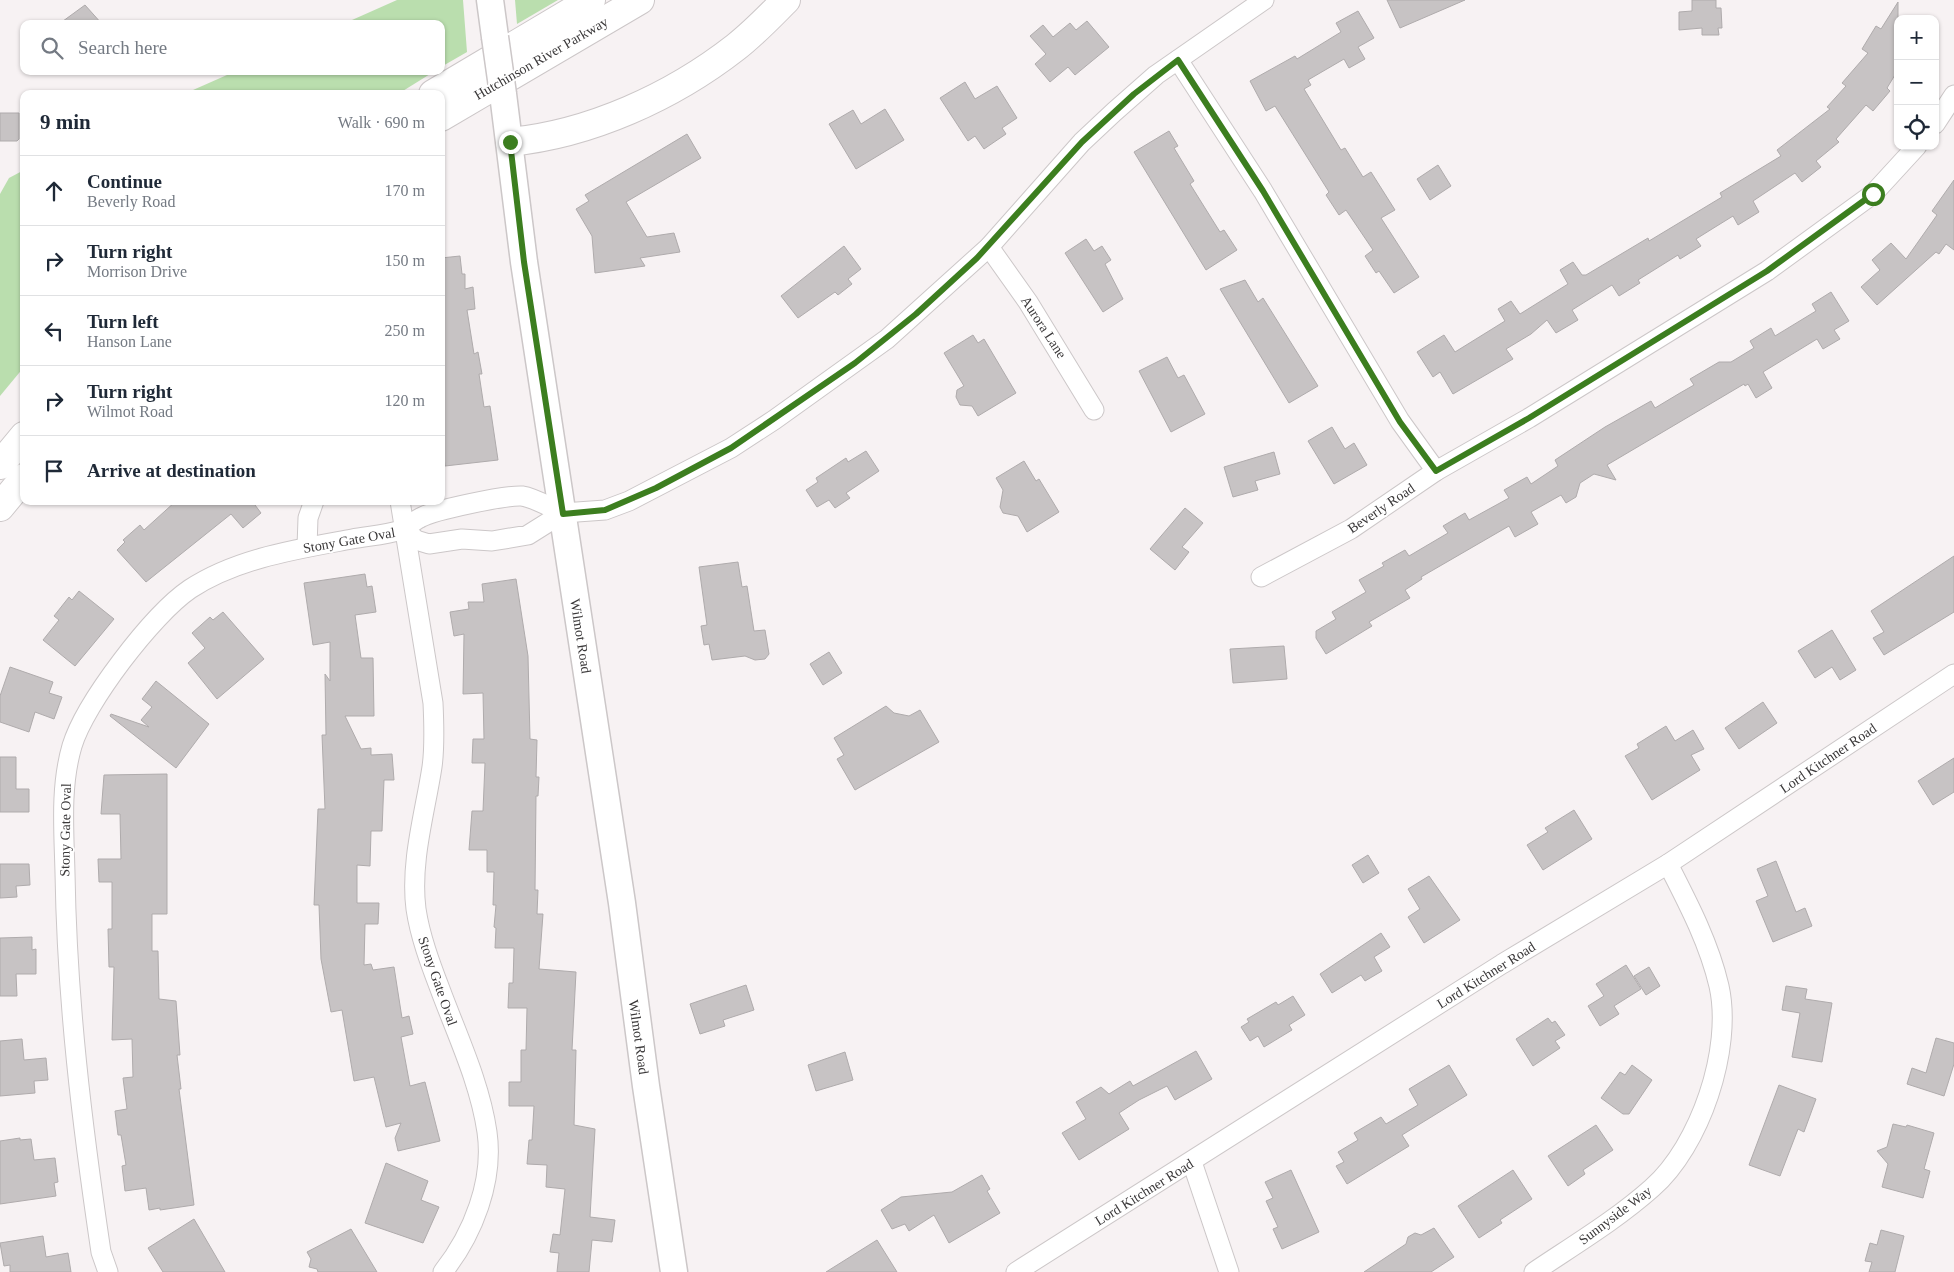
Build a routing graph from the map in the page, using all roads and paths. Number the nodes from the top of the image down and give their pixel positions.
1 (490, 0) edge
2 (591, 0) edge
3 (640, 0) edge
4 (786, 0) edge
5 (1264, 0) edge
6 (1178, 60) junction
7 (440, 90) edge
8 (1954, 94) edge
9 (445, 115) edge
10 (1939, 118) edge
11 (510, 142) junction
12 (1913, 150) edge
13 (989, 247) junction
14 (1094, 410) dead end
15 (20, 441) edge
16 (0, 465) edge
17 (1436, 471) junction
18 (20, 483) edge
19 (313, 505) edge
20 (401, 505) edge
21 (0, 508) edge
22 (563, 514) junction
23 (404, 530) junction
24 (307, 546) junction
25 (1262, 577) dead end
26 (1954, 674) edge
27 (1668, 864) junction
28 (1192, 1162) junction
29 (108, 1272) edge
30 (443, 1272) edge
31 (674, 1272) edge
32 (1016, 1272) edge
33 (1229, 1272) edge
34 (1534, 1272) edge

1 - 11 street, Wilmot Road, bridge
2 - 7 highway, Hutchinson River Parkway
3 - 9 highway, Hutchinson River Parkway
4 - 11 highway
5 - 6 street
6 - 13 street
6 - 17 street
8 - 10 street
11 - 22 street, Wilmot Road
12 - 17 street, Beverly Road
13 - 14 street, Aurora Lane
13 - 22 street
15 - 16 highway
17 - 25 street, Beverly Road
18 - 21 highway
19 - 24 street
20 - 23 street
22 - 23 street, Stony Gate Oval
22 - 23 street, Stony Gate Oval
22 - 31 street, Wilmot Road
23 - 24 street, Stony Gate Oval
23 - 30 street, Stony Gate Oval
24 - 29 street, Stony Gate Oval
26 - 27 street, Lord Kitchner Road
27 - 28 street, Lord Kitchner Road
27 - 34 street, Sunnyside Way
28 - 32 street, Lord Kitchner Road
28 - 33 street

